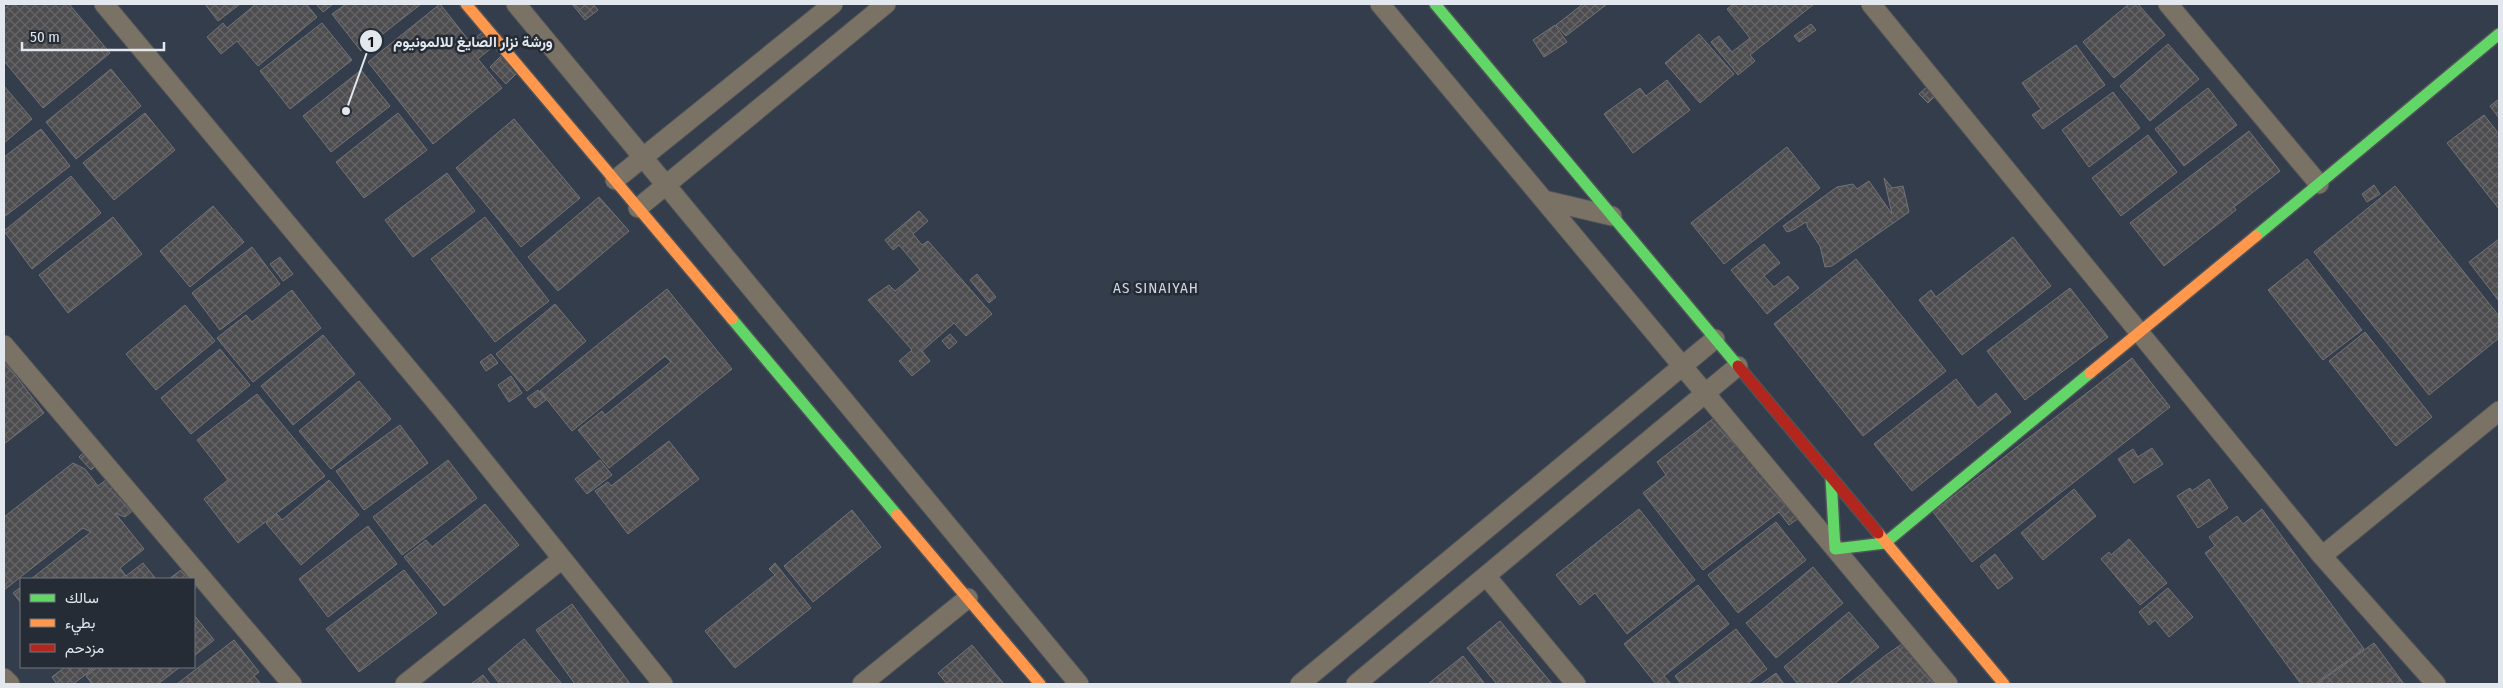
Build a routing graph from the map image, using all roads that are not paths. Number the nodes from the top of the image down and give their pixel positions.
1 (104, 4) edge
2 (466, 4) edge
3 (516, 4) edge
4 (833, 4) edge
5 (886, 4) edge
6 (1380, 4) edge
7 (1435, 4) edge
8 (1871, 4) edge
9 (2168, 4) edge
10 (2499, 34) edge
11 (643, 157) junction
12 (614, 180) junction
13 (2318, 184) junction
14 (666, 185) junction
15 (1544, 200) junction
16 (638, 208) junction
17 (1612, 216) junction
18 (2139, 332) junction
19 (1715, 339) junction
20 (4, 345) edge
21 (1683, 366) junction
22 (1738, 366) junction
23 (1705, 394) junction
24 (2499, 411) edge
25 (1831, 478) junction
26 (1885, 542) junction
27 (1835, 549) junction
28 (2322, 556) junction
29 (562, 559) junction
30 (1486, 576) junction
31 (968, 598) junction
32 (4, 678) edge
33 (10, 684) edge
34 (292, 684) edge
35 (405, 684) edge
36 (663, 684) edge
37 (862, 684) edge
38 (1040, 684) edge
39 (1079, 684) edge
40 (1300, 684) edge
41 (1356, 684) edge
42 (1576, 684) edge
43 (1948, 684) edge
44 (2004, 684) edge
45 (2436, 684) edge

1 - 29 street
2 - 12 street
3 - 11 street
4 - 11 street
5 - 14 street
6 - 15 street
7 - 17 street
8 - 18 street
9 - 13 street
10 - 13 street
11 - 12 street
11 - 14 street
12 - 16 street
13 - 18 street
14 - 16 street
14 - 39 street
15 - 17 street
15 - 21 street
16 - 31 street
17 - 19 street
18 - 26 street
18 - 28 street
19 - 21 street
19 - 22 street
20 - 34 street
21 - 23 street
21 - 40 street
22 - 23 street
22 - 25 street
23 - 27 street
23 - 30 street
24 - 28 street
25 - 26 street
25 - 27 street
26 - 27 street
26 - 44 street
27 - 43 street
28 - 45 street
29 - 35 street
29 - 36 street
30 - 41 street
30 - 42 street
31 - 37 street
31 - 38 street
32 - 33 street

